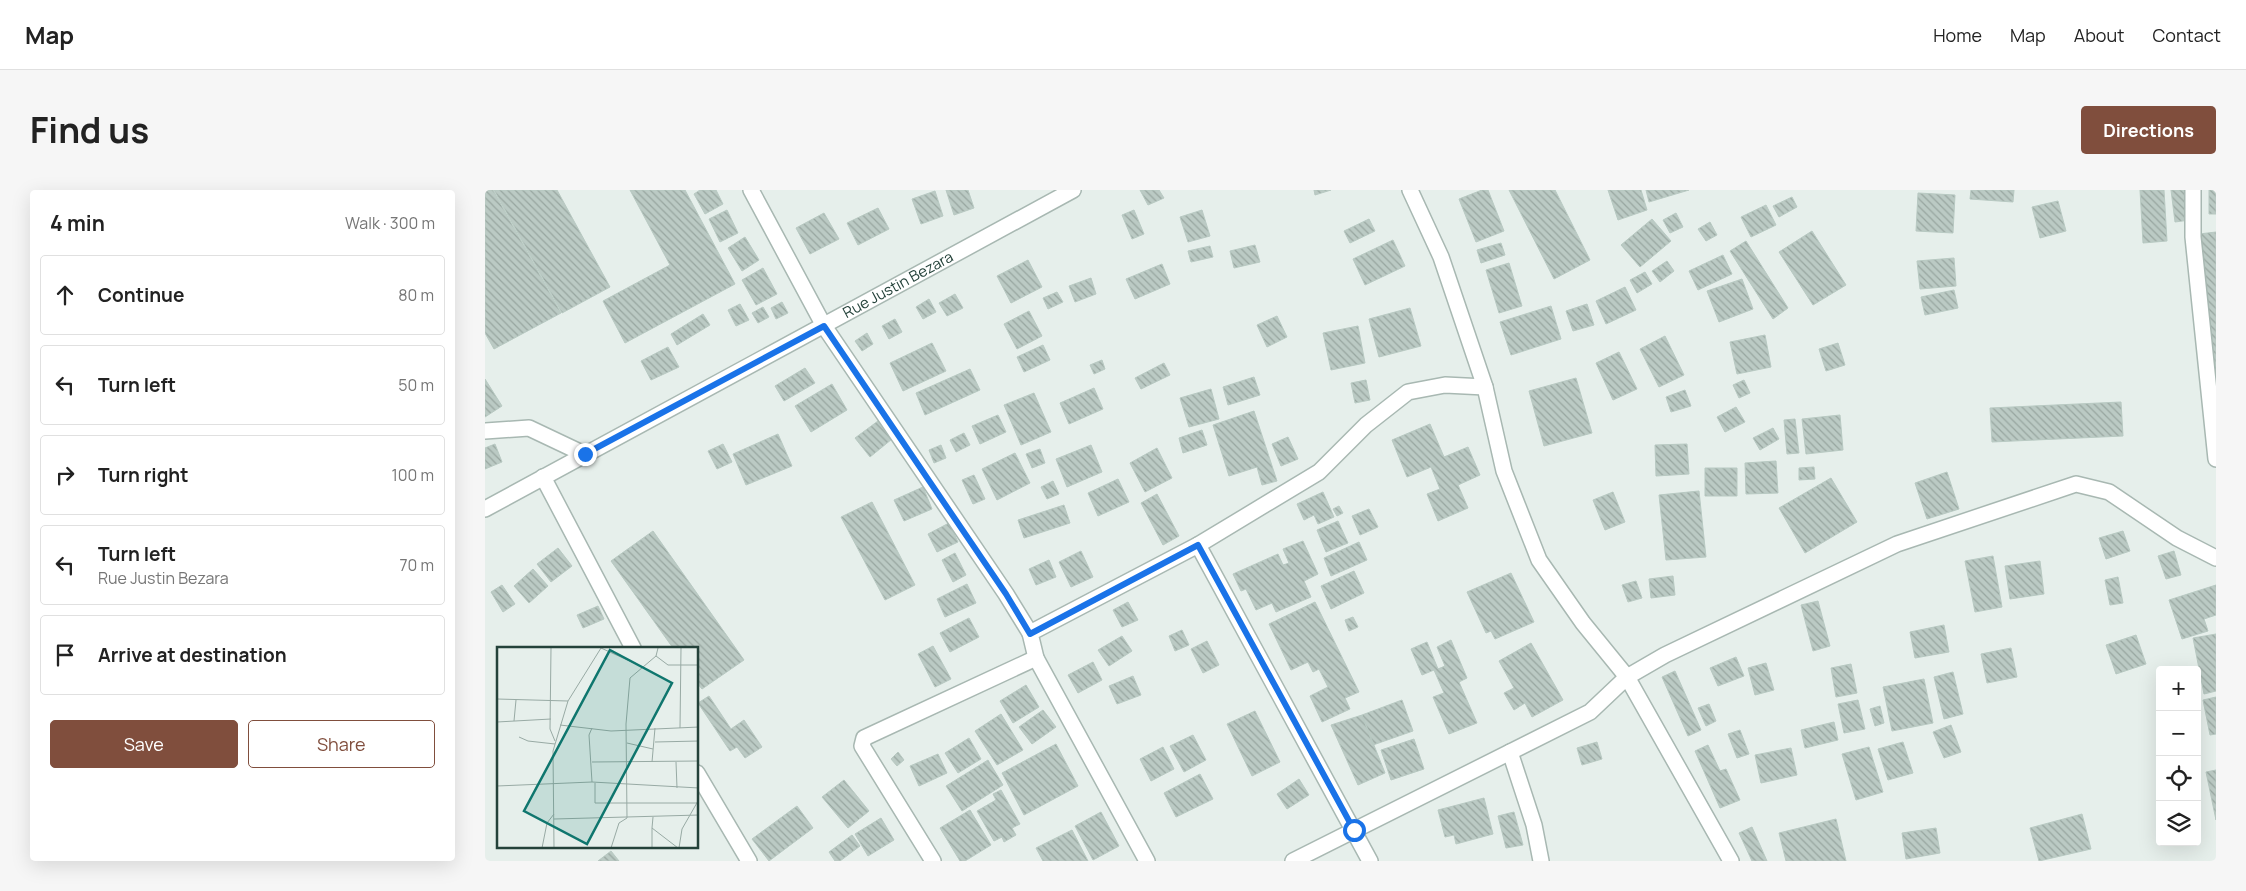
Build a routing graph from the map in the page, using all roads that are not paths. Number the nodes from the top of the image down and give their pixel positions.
1 (751, 190) edge
2 (1073, 190) edge
3 (1410, 190) edge
4 (2193, 190) edge
5 (824, 326) junction
6 (1485, 387) junction
7 (485, 431) edge
8 (585, 454) junction
9 (2216, 459) edge
10 (543, 478) junction
11 (485, 509) edge
12 (1198, 545) junction
13 (2216, 558) edge
14 (1030, 634) junction
15 (632, 647) edge
16 (1036, 658) junction
17 (1627, 677) junction
18 (1510, 752) junction
19 (699, 776) edge
20 (1354, 830) junction
21 (749, 861) edge
22 (933, 861) edge
23 (1147, 861) edge
24 (1293, 861) edge
25 (1370, 861) edge
26 (1541, 861) edge
27 (1731, 861) edge

1 - 5 street
2 - 5 street, Rue Justin Bezara
3 - 6 street
4 - 9 street
5 - 8 street, Rue Justin Bezara
5 - 14 street
6 - 12 street
6 - 17 street
7 - 8 street
8 - 10 street, Rue Justin Bezara
10 - 11 street, Rue Justin Bezara
10 - 15 street
12 - 14 street
12 - 20 street
13 - 17 street
14 - 16 street
16 - 22 street
16 - 23 street
17 - 18 street
17 - 27 street
18 - 20 street
18 - 26 street
19 - 21 street
20 - 24 street
20 - 25 street

